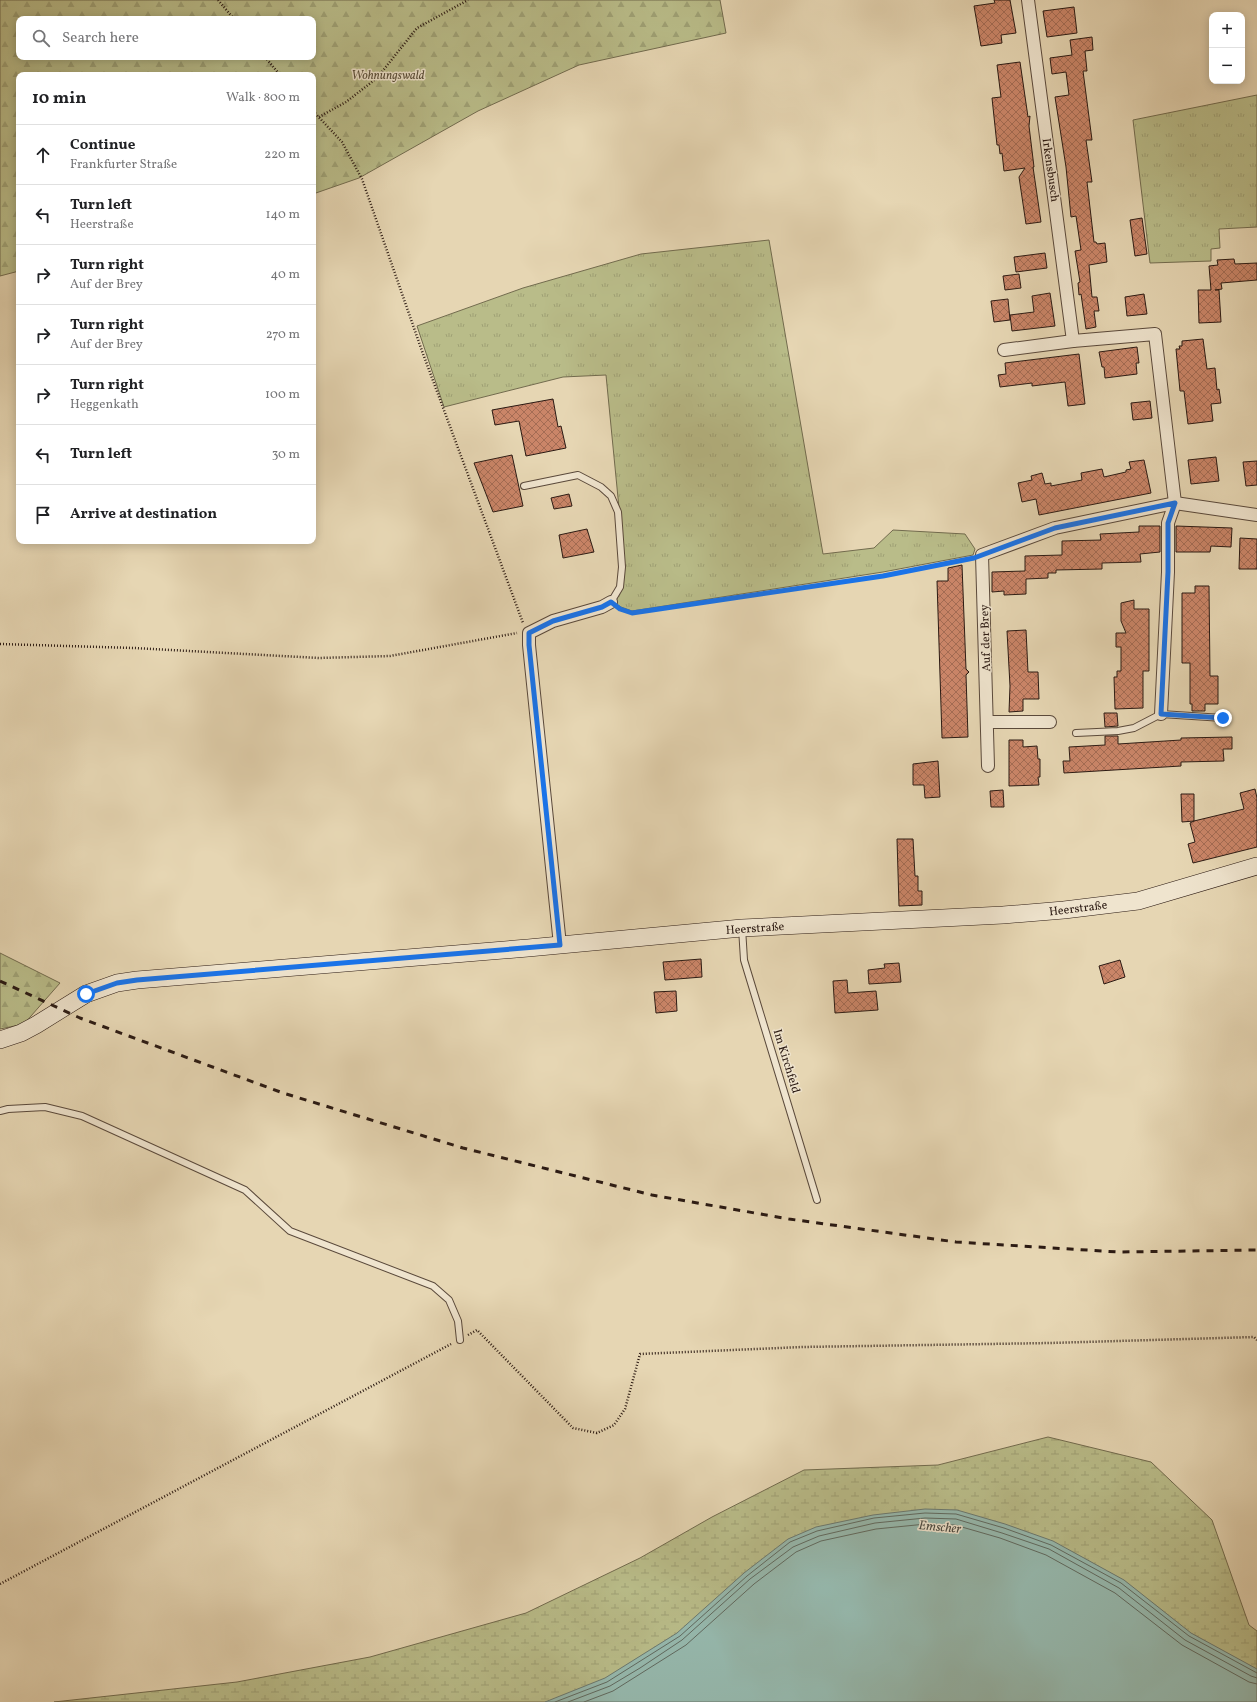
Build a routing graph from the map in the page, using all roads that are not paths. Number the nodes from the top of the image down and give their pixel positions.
1 (1028, 0) edge
2 (1073, 341) junction
3 (1004, 350) dead end
4 (524, 486) dead end
5 (1175, 503) junction
6 (1257, 515) edge
7 (611, 602) joint
8 (1161, 714) junction
9 (1223, 718) dead end
10 (988, 722) junction
11 (1050, 722) dead end
12 (1076, 733) dead end
13 (988, 766) dead end
14 (1257, 866) edge
15 (742, 928) junction
16 (560, 945) junction
17 (0, 1040) edge
18 (0, 1111) edge
19 (817, 1200) dead end
20 (460, 1340) road end

1 - 2 street, Irkensbusch
2 - 3 street
2 - 5 street
4 - 7 lane
5 - 6 street
5 - 8 street
5 - 10 street, Auf der Brey
7 - 16 street
8 - 9 lane
8 - 12 lane
10 - 11 street
10 - 13 street, Auf der Brey
14 - 15 main road, Heerstraße
15 - 16 main road, Heerstraße
15 - 19 lane, Im Kirchfeld
16 - 17 main road, Heerstraße
18 - 20 lane

